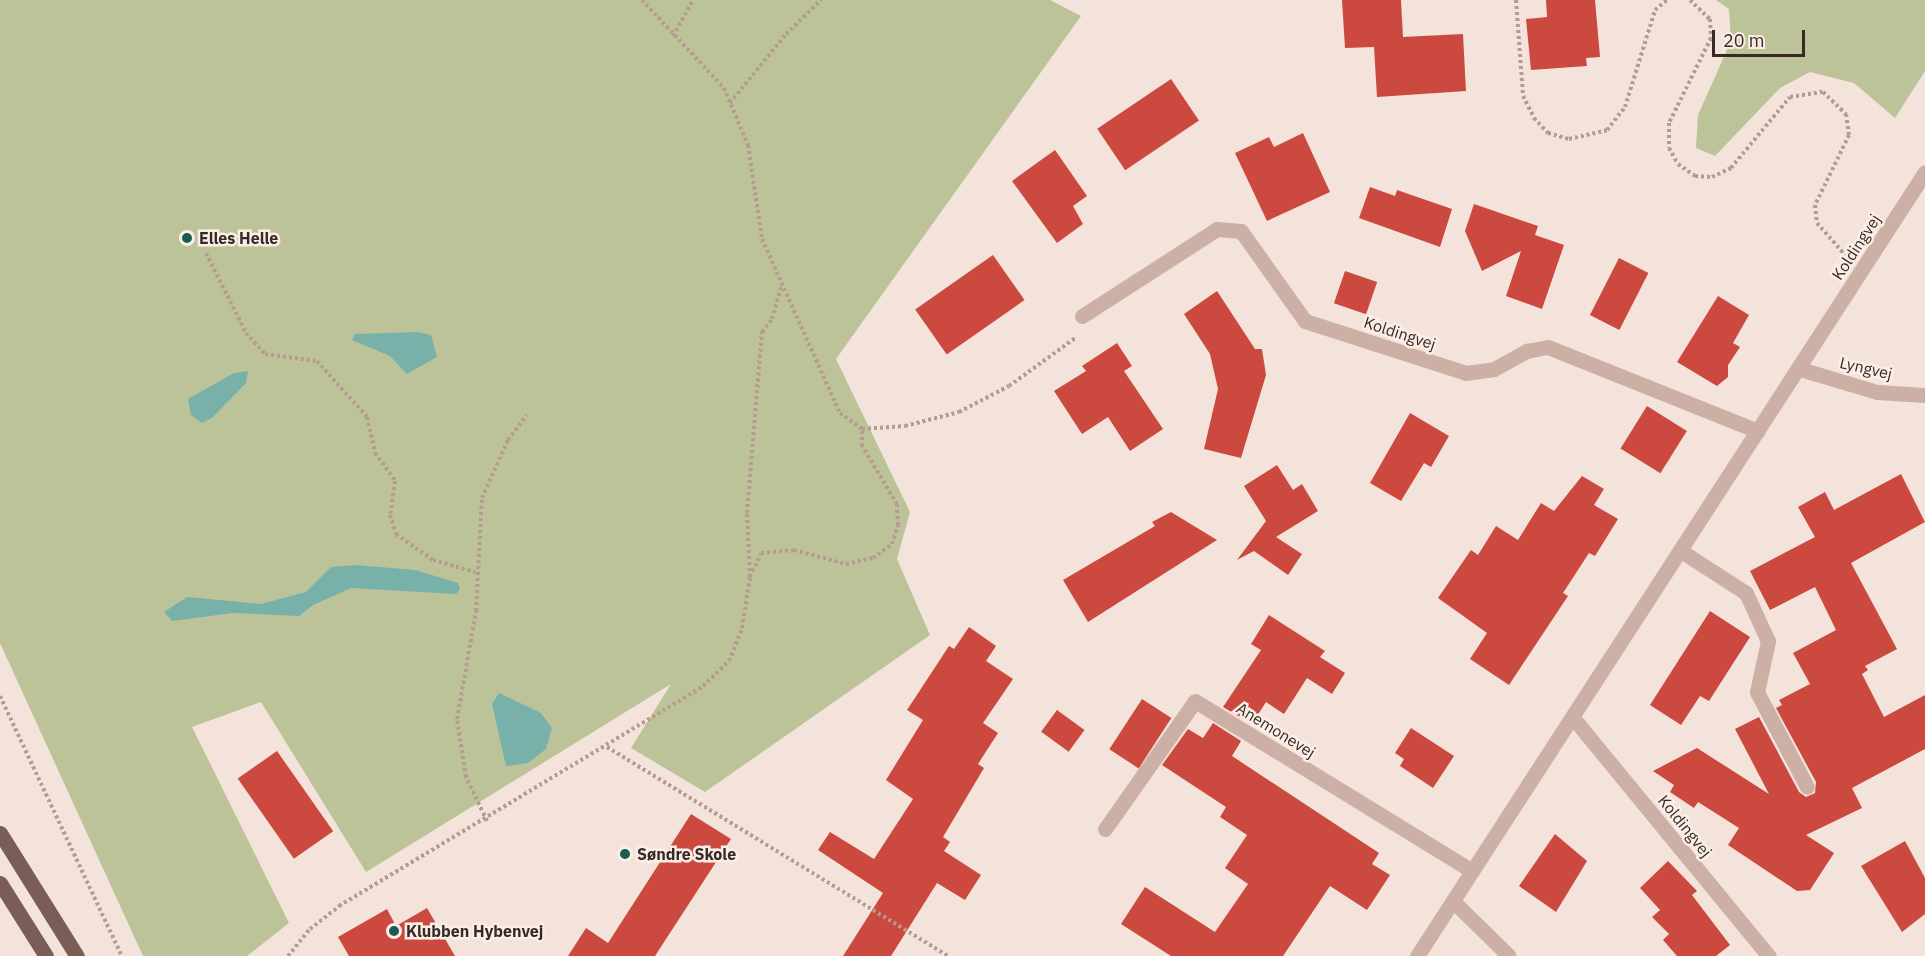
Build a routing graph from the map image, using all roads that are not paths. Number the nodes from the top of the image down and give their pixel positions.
1 (1925, 172) edge
2 (1082, 316) road end
3 (1800, 369) junction
4 (1925, 395) edge
5 (1758, 431) junction
6 (1681, 551) junction
7 (1574, 719) junction
8 (1807, 787) dead end
9 (1105, 830) dead end
10 (0, 833) edge
11 (1472, 871) junction
12 (0, 883) edge
13 (1453, 901) junction
14 (46, 956) edge
15 (77, 956) edge
16 (1417, 956) edge
17 (1509, 956) edge
18 (1769, 956) edge

1 - 3 street, Koldingvej
2 - 5 street, Koldingvej
3 - 4 street, Lyngvej
3 - 5 street, Koldingvej
5 - 6 street, Koldingvej
6 - 7 street, Koldingvej
6 - 8 street
7 - 11 street, Koldingvej
7 - 18 street, Koldingvej
9 - 11 street, Anemonevej
10 - 15 main road
11 - 13 street, Koldingvej
12 - 14 main road
13 - 16 street, Koldingvej
13 - 17 street

